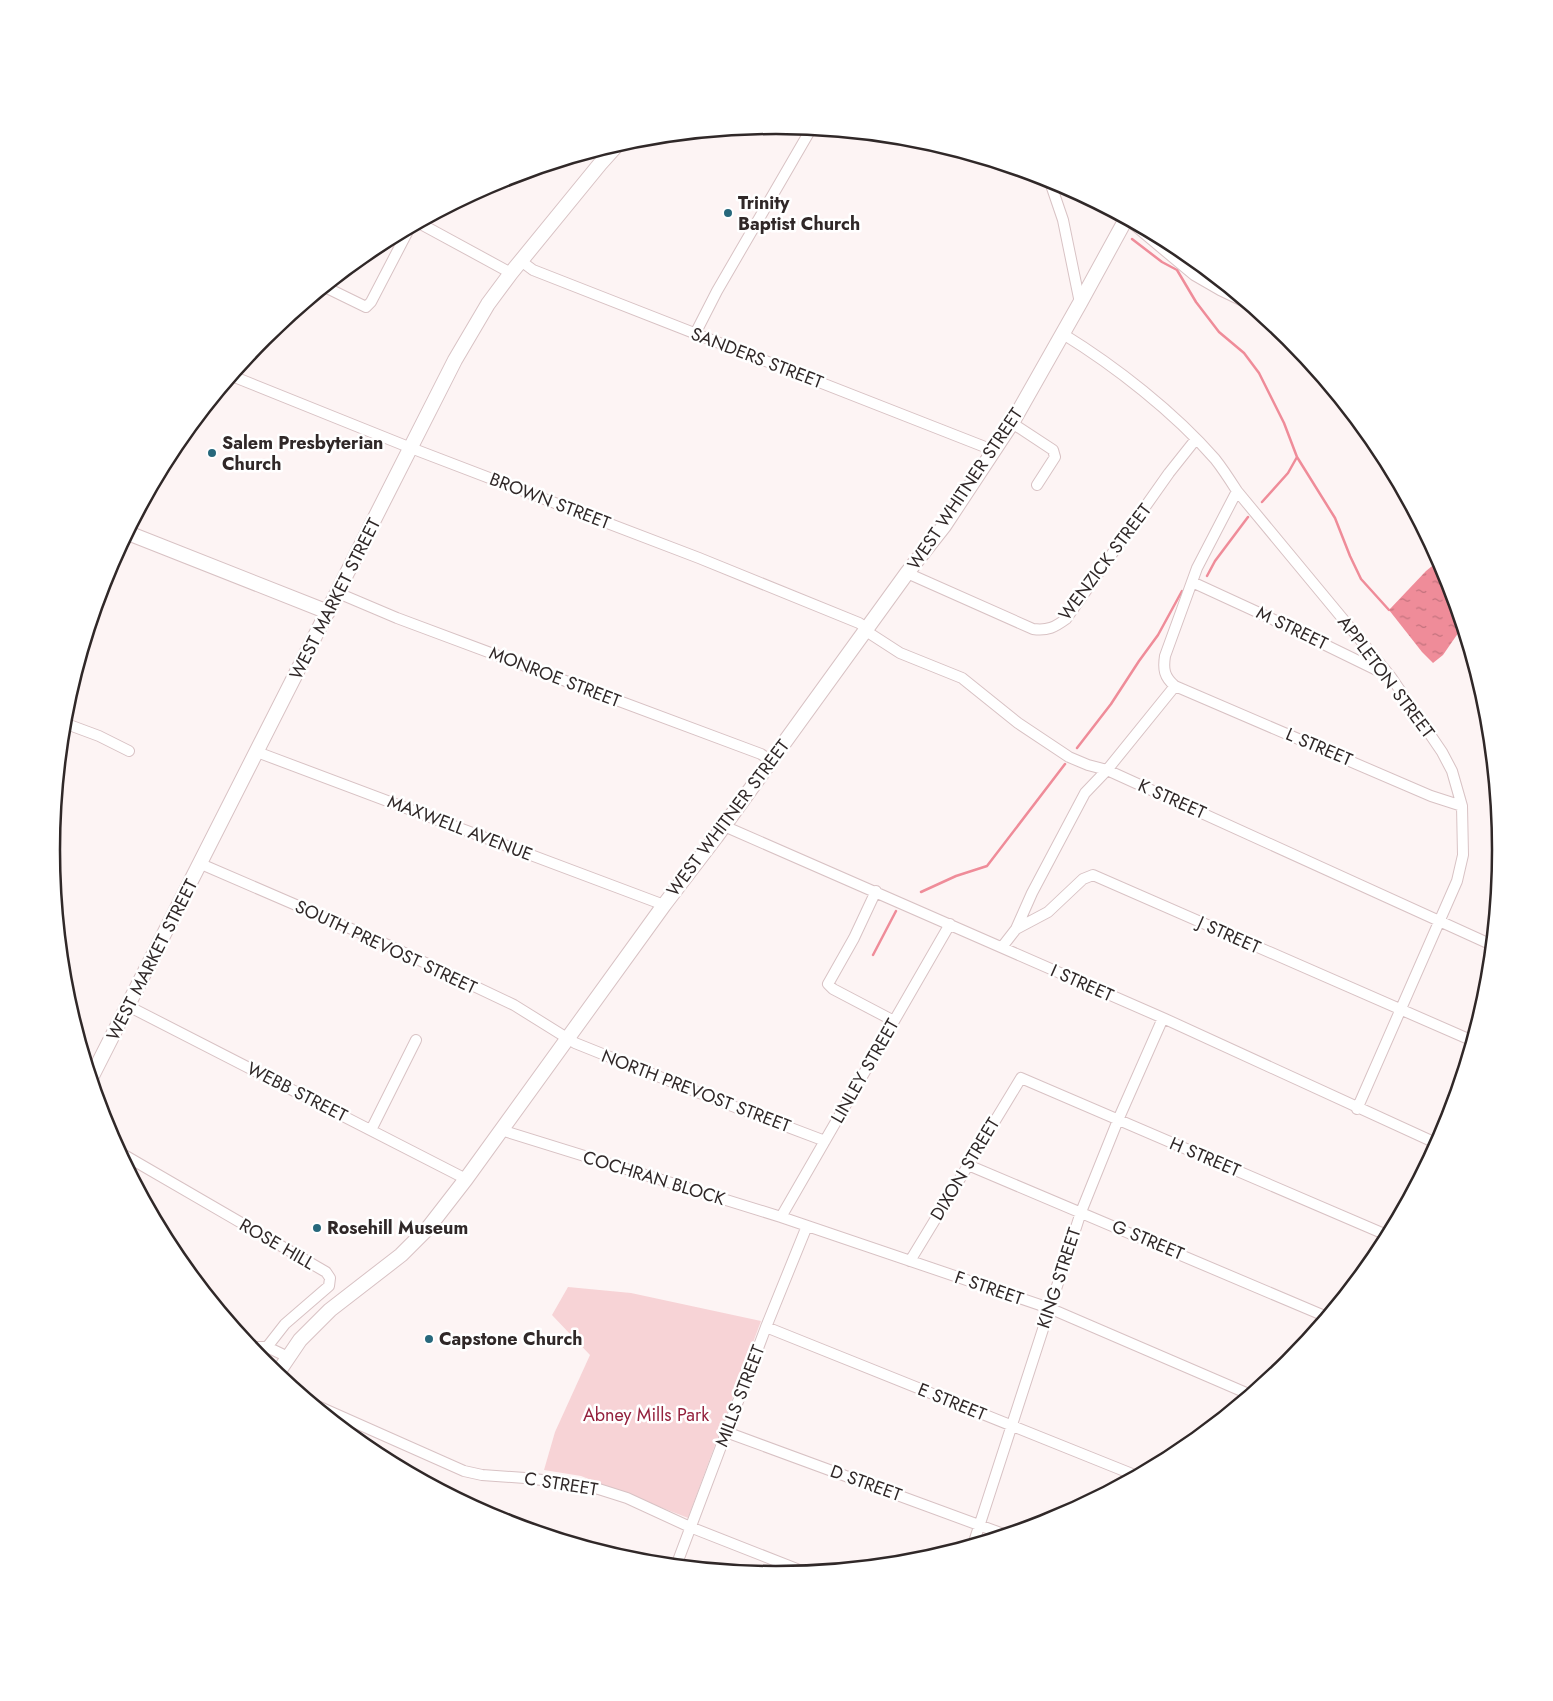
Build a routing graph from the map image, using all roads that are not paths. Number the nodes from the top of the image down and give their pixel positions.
1 (807, 135) edge
2 (610, 154) edge
3 (1053, 190) edge
4 (1123, 224) edge
5 (425, 226) edge
6 (404, 239) edge
7 (1155, 243) edge
8 (521, 262) junction
9 (510, 274) junction
10 (331, 290) edge
11 (1226, 293) edge
12 (1080, 303) junction
13 (695, 334) junction
14 (1063, 334) junction
15 (238, 378) edge
16 (1012, 423) junction
17 (1196, 439) junction
18 (412, 448) junction
19 (993, 453) junction
20 (1037, 485) dead end
21 (1237, 490) junction
22 (133, 535) edge
23 (907, 573) junction
24 (1192, 582) junction
25 (338, 593) junction
26 (328, 612) junction
27 (867, 630) junction
28 (1391, 676) junction
29 (1175, 686) junction
30 (71, 726) edge
31 (130, 751) dead end
32 (257, 752) junction
33 (771, 761) junction
34 (1107, 770) junction
35 (1462, 806) junction
36 (724, 826) junction
37 (201, 864) junction
38 (876, 891) junction
39 (664, 905) junction
40 (1439, 920) junction
41 (950, 924) junction
42 (1016, 929) junction
43 (1487, 942) edge
44 (1002, 947) junction
45 (128, 1006) junction
46 (1400, 1009) junction
47 (1163, 1018) junction
48 (894, 1021) junction
49 (568, 1038) junction
50 (1468, 1039) edge
51 (416, 1040) dead end
52 (95, 1071) edge
53 (1021, 1078) joint
54 (1357, 1109) junction
55 (1118, 1120) junction
56 (372, 1130) junction
57 (501, 1130) junction
58 (825, 1141) junction
59 (1431, 1141) edge
60 (130, 1158) edge
61 (968, 1164) junction
62 (466, 1179) junction
63 (1081, 1212) junction
64 (781, 1217) junction
65 (807, 1226) junction
66 (1382, 1233) edge
67 (910, 1261) junction
68 (1049, 1308) junction
69 (1322, 1315) edge
70 (766, 1327) junction
71 (261, 1347) edge
72 (267, 1347) junction
73 (288, 1357) junction
74 (281, 1368) edge
75 (1245, 1392) edge
76 (331, 1412) edge
77 (1012, 1426) junction
78 (726, 1432) junction
79 (1130, 1473) edge
80 (979, 1525) junction
81 (690, 1526) junction
82 (998, 1532) edge
83 (975, 1539) edge
84 (678, 1560) edge
85 (791, 1566) edge

1 - 13 street
2 - 8 main road, WEST MARKET STREET
3 - 12 street
4 - 12 main road, WEST WHITNER STREET
5 - 9 street
6 - 10 street
7 - 11 street
8 - 9 main road, WEST MARKET STREET
8 - 13 street, SANDERS STREET
9 - 18 main road, WEST MARKET STREET
12 - 14 main road, WEST WHITNER STREET
13 - 19 street, SANDERS STREET
14 - 16 main road, WEST WHITNER STREET
14 - 17 street, APPLETON STREET
15 - 18 street, BROWN STREET
16 - 19 main road, WEST WHITNER STREET
16 - 20 street
17 - 21 street, APPLETON STREET
17 - 23 street, WENZICK STREET
18 - 25 main road, WEST MARKET STREET
18 - 27 street, BROWN STREET
19 - 23 main road, WEST WHITNER STREET
21 - 24 street
21 - 28 street, APPLETON STREET
22 - 26 main road
23 - 27 main road, WEST WHITNER STREET
24 - 28 street, M STREET
24 - 29 street
25 - 26 main road, WEST MARKET STREET
25 - 33 street, MONROE STREET
26 - 32 main road, WEST MARKET STREET
27 - 33 main road, WEST WHITNER STREET
27 - 34 street, K STREET
28 - 35 street, APPLETON STREET
29 - 34 street
29 - 35 street, L STREET
30 - 31 street
32 - 37 main road, WEST MARKET STREET
32 - 39 street, MAXWELL AVENUE
33 - 36 main road, WEST WHITNER STREET
34 - 40 street, K STREET
34 - 42 street
35 - 40 street, APPLETON STREET
36 - 38 street, I STREET
36 - 39 main road, WEST WHITNER STREET
37 - 45 main road, WEST MARKET STREET
37 - 49 street, SOUTH PREVOST STREET
38 - 41 street, I STREET
38 - 48 street
39 - 49 main road, WEST WHITNER STREET
40 - 43 street, K STREET
40 - 46 street, APPLETON STREET
41 - 44 street, I STREET
41 - 48 street, LINLEY STREET
42 - 44 street, J STREET
42 - 46 street, J STREET
44 - 47 street, I STREET
45 - 52 main road, WEST MARKET STREET
45 - 56 street, WEBB STREET
46 - 50 street, J STREET
46 - 54 street, APPLETON STREET
47 - 54 street, I STREET
47 - 55 street, KING STREET
48 - 58 street, LINLEY STREET
49 - 57 main road, WEST WHITNER STREET
49 - 58 street, NORTH PREVOST STREET
51 - 56 street
53 - 55 street, H STREET
53 - 61 street, DIXON STREET
54 - 59 street, I STREET
55 - 63 street, KING STREET
55 - 66 street, H STREET
56 - 62 street, WEBB STREET
57 - 62 main road, WEST WHITNER STREET
57 - 64 street, COCHRAN BLOCK
58 - 64 street, LINLEY STREET
60 - 72 street, ROSE HILL
61 - 63 street, G STREET
61 - 67 street, DIXON STREET
62 - 73 main road, WEST WHITNER STREET
63 - 68 street, KING STREET
63 - 69 street, G STREET
64 - 65 street, COCHRAN BLOCK
65 - 67 street, F STREET
65 - 70 street, MILLS STREET
67 - 68 street, F STREET
68 - 75 street, F STREET
68 - 77 street, KING STREET
70 - 77 street, E STREET
70 - 78 street, MILLS STREET
71 - 72 street
72 - 73 street
73 - 74 main road, WEST WHITNER STREET
76 - 81 street, C STREET
77 - 79 street, E STREET
77 - 80 street, KING STREET
78 - 80 street, D STREET
78 - 81 street, MILLS STREET
80 - 82 street, D STREET
80 - 83 street, KING STREET
81 - 84 street, MILLS STREET
81 - 85 street, C STREET

